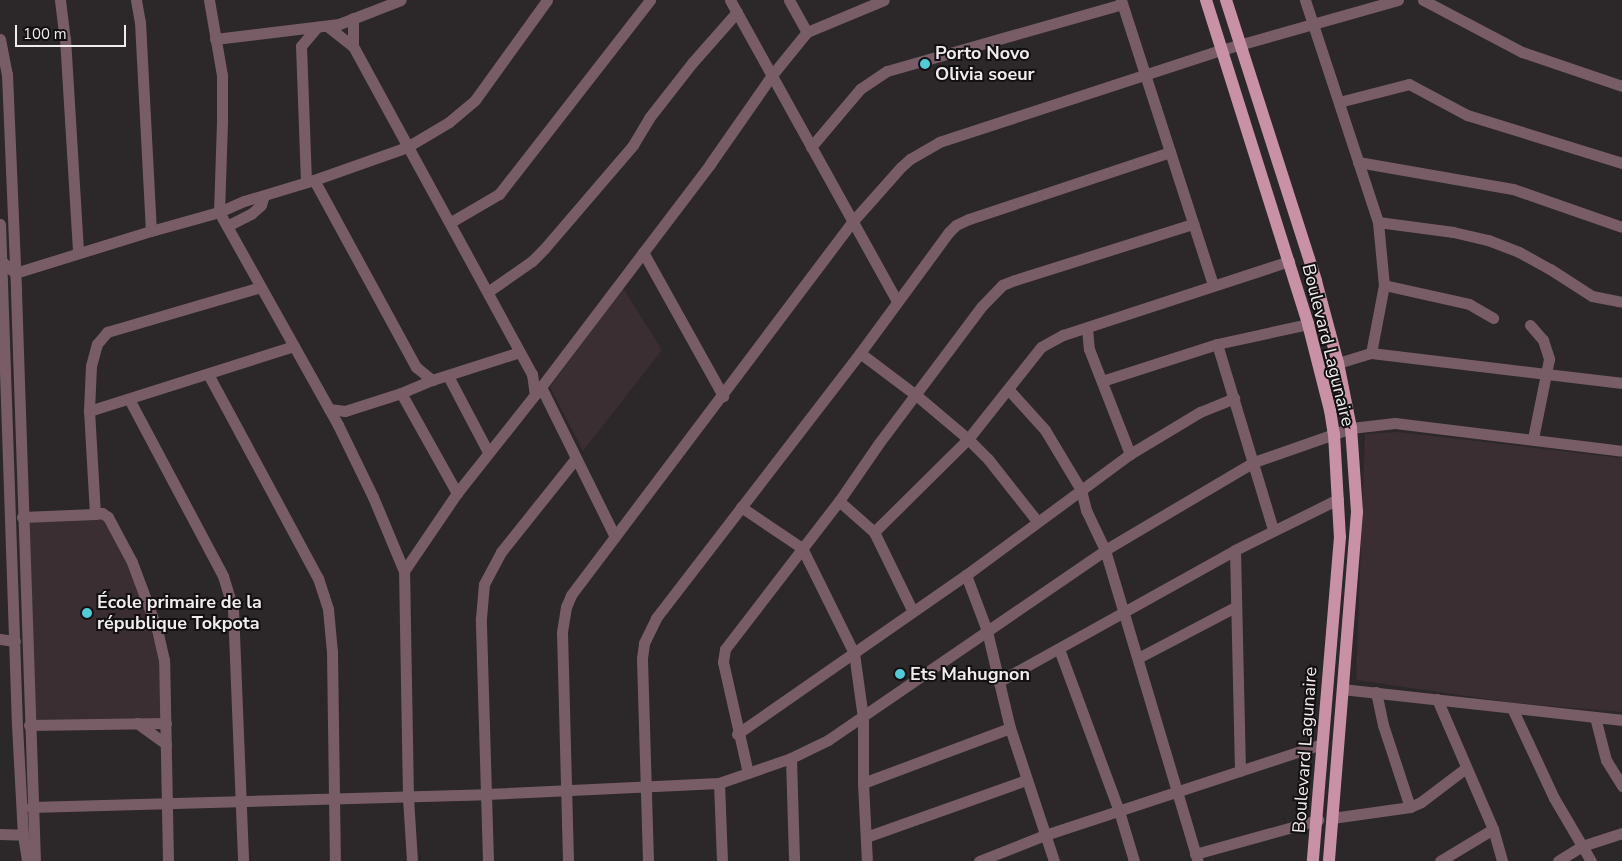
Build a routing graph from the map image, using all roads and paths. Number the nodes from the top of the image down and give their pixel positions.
1 (61, 0) edge
2 (136, 0) edge
3 (209, 0) edge
4 (401, 0) edge
5 (547, 0) edge
6 (650, 0) edge
7 (730, 0) edge
8 (788, 0) edge
9 (884, 0) edge
10 (1206, 0) edge
11 (1226, 0) edge
12 (1306, 0) edge
13 (1398, 0) edge
14 (1423, 0) edge
15 (869, 2) edge
16 (1122, 2) edge
17 (737, 12) junction
18 (353, 18) junction
19 (1313, 24) junction
20 (322, 26) junction
21 (295, 29) junction
22 (807, 32) junction
23 (0, 39) edge
24 (215, 39) junction
25 (1240, 45) junction
26 (301, 46) junction
27 (354, 46) junction
28 (1221, 50) junction
29 (772, 75) junction
30 (1146, 76) junction
31 (1622, 86) edge
32 (1338, 102) junction
33 (422, 138) junction
34 (407, 147) junction
35 (811, 147) junction
36 (1170, 152) junction
37 (414, 159) junction
38 (1358, 162) junction
39 (1622, 163) edge
40 (310, 181) junction
41 (264, 195) junction
42 (219, 212) junction
43 (852, 221) junction
44 (451, 222) junction
45 (1378, 222) junction
46 (0, 224) edge
47 (1193, 224) junction
48 (227, 226) junction
49 (1622, 227) edge
50 (151, 231) junction
51 (643, 252) junction
52 (78, 253) junction
53 (0, 260) edge
54 (1289, 261) junction
55 (15, 273) junction
56 (1384, 284) junction
57 (490, 285) junction
58 (1213, 285) junction
59 (261, 287) junction
60 (897, 301) junction
61 (1622, 302) edge
62 (1493, 318) dead end
63 (1308, 324) junction
64 (1530, 325) dead end
65 (1087, 328) junction
66 (1217, 344) junction
67 (294, 346) junction
68 (520, 352) junction
69 (1371, 352) junction
70 (860, 353) junction
71 (1338, 363) junction
72 (416, 367) junction
73 (1546, 373) junction
74 (208, 374) junction
75 (532, 374) junction
76 (448, 376) junction
77 (432, 380) junction
78 (1102, 381) junction
79 (1622, 383) edge
80 (417, 386) junction
81 (541, 387) junction
82 (1008, 389) junction
83 (401, 393) junction
84 (916, 395) junction
85 (723, 396) junction
86 (1234, 398) junction
87 (128, 399) junction
88 (329, 409) junction
89 (89, 411) junction
90 (346, 411) junction
91 (338, 425) junction
92 (1351, 428) junction
93 (1334, 434) junction
94 (1533, 438) junction
95 (968, 440) junction
96 (1622, 451) edge
97 (488, 452) junction
98 (1130, 454) junction
99 (576, 458) junction
100 (1254, 462) junction
101 (5, 478) edge
102 (1081, 490) junction
103 (457, 493) junction
104 (1338, 499) junction
105 (839, 502) junction
106 (741, 506) junction
107 (95, 514) junction
108 (22, 516) junction
109 (1037, 521) junction
110 (1273, 530) junction
111 (874, 532) junction
112 (615, 537) junction
113 (802, 548) junction
114 (1105, 550) junction
115 (1235, 550) junction
116 (5, 560) edge
117 (404, 571) junction
118 (966, 574) junction
119 (1235, 607) junction
120 (912, 610) junction
121 (1124, 611) junction
122 (987, 631) junction
123 (0, 639) edge
124 (14, 641) junction
125 (1059, 650) junction
126 (854, 654) junction
127 (1138, 658) junction
128 (998, 682) junction
129 (1342, 689) junction
130 (1376, 692) junction
131 (1437, 699) junction
132 (1512, 708) junction
133 (1595, 717) junction
134 (863, 718) junction
135 (1622, 720) edge
136 (166, 722) junction
137 (137, 723) junction
138 (29, 725) junction
139 (1010, 728) junction
140 (737, 734) junction
141 (166, 744) junction
142 (1321, 744) junction
143 (791, 758) junction
144 (1466, 768) junction
145 (1240, 771) junction
146 (748, 773) junction
147 (1026, 780) junction
148 (719, 783) junction
149 (863, 783) junction
150 (647, 786) junction
151 (1622, 786) edge
152 (565, 789) junction
153 (1178, 791) junction
154 (486, 794) junction
155 (408, 797) junction
156 (332, 798) junction
157 (240, 802) junction
158 (166, 804) junction
159 (31, 807) junction
160 (1410, 807) junction
161 (1119, 811) junction
162 (1332, 818) junction
163 (1318, 820) junction
164 (1493, 829) junction
165 (1622, 833) edge
166 (0, 834) edge
167 (24, 835) junction
168 (1045, 835) junction
169 (866, 837) junction
170 (1582, 846) junction
171 (1196, 857) edge
172 (27, 861) edge
173 (35, 861) edge
174 (168, 861) edge
175 (243, 861) edge
176 (335, 861) edge
177 (412, 861) edge
178 (488, 861) edge
179 (568, 861) edge
180 (648, 861) edge
181 (722, 861) edge
182 (794, 861) edge
183 (868, 861) edge
184 (979, 861) edge
185 (1054, 861) edge
186 (1134, 861) edge
187 (1313, 861) edge
188 (1329, 861) edge
189 (1440, 861) edge
190 (1502, 861) edge
191 (1558, 861) edge
192 (1591, 861) edge

1 - 52 street
2 - 50 street
3 - 24 street
4 - 18 street
5 - 33 street
6 - 44 street
7 - 17 street
8 - 22 street
9 - 15 street
10 - 28 main road, Boulevard Lagunaire
11 - 25 main road, Boulevard Lagunaire
12 - 19 street
13 - 19 street
14 - 31 street
15 - 22 street
16 - 30 street
16 - 35 street
17 - 29 street
17 - 57 street
18 - 20 street
18 - 27 street
19 - 25 street
19 - 32 street
20 - 21 street
20 - 26 street
20 - 27 street
21 - 24 street
21 - 26 street
22 - 29 street
23 - 55 street
24 - 42 street
25 - 28 street
25 - 71 main road, Boulevard Lagunaire
26 - 40 street
27 - 34 street
28 - 30 street
28 - 54 main road, Boulevard Lagunaire
29 - 35 street
29 - 51 street
30 - 36 street
30 - 43 street
32 - 38 street
32 - 39 street
33 - 34 street
33 - 37 street
34 - 37 street
34 - 40 street
35 - 43 street
36 - 47 street
36 - 60 street
37 - 44 street
38 - 45 street
38 - 49 street
40 - 41 street
40 - 72 street
41 - 42 street
41 - 48 street
42 - 48 street
42 - 50 street
43 - 60 street
43 - 85 street
44 - 57 street
45 - 56 street
45 - 61 street
46 - 53 street
47 - 58 street
47 - 84 street
48 - 59 street
50 - 52 street
51 - 81 street
51 - 85 street
52 - 55 street
53 - 55 street
53 - 101 street
54 - 58 street
54 - 63 main road, Boulevard Lagunaire
55 - 108 street
56 - 62 street
56 - 69 street
57 - 68 street
58 - 65 street
59 - 67 street
59 - 89 street
60 - 70 street
63 - 66 street
63 - 93 main road, Boulevard Lagunaire
64 - 73 street
65 - 78 street
65 - 82 street
66 - 78 street
66 - 86 street
67 - 74 street
67 - 88 street
68 - 75 street
68 - 76 street
69 - 71 street
69 - 73 street
70 - 84 street
70 - 106 street
71 - 92 main road, Boulevard Lagunaire
72 - 77 street
72 - 80 street
73 - 79 street
73 - 94 street
74 - 87 street
74 - 156 street
75 - 81 street
75 - 81 street
76 - 77 street
76 - 97 street
77 - 80 street
78 - 98 street
80 - 83 street
81 - 97 street
81 - 99 street
82 - 95 street
82 - 102 street
83 - 90 street
83 - 103 street
84 - 95 street
84 - 105 street
85 - 112 street
86 - 98 street
86 - 100 street
87 - 89 street
87 - 157 street
88 - 90 street
88 - 91 street
89 - 107 street
90 - 91 street
91 - 117 street
92 - 93 street
92 - 94 street
92 - 129 main road, Boulevard Lagunaire
93 - 100 street
93 - 104 main road, Boulevard Lagunaire
94 - 96 street
95 - 109 street
95 - 111 street
97 - 103 street
98 - 102 street
99 - 112 street
99 - 154 street
100 - 110 street
100 - 114 street
101 - 116 street
102 - 109 street
102 - 114 street
103 - 117 street
104 - 110 street
104 - 142 main road, Boulevard Lagunaire
105 - 111 street
105 - 113 street
106 - 113 street
106 - 150 street
107 - 108 street
107 - 136 street
108 - 138 street
109 - 118 street
110 - 115 street
111 - 120 street
112 - 152 street
113 - 126 street
113 - 140 street
114 - 121 street
114 - 122 street
115 - 119 street
115 - 121 street
116 - 124 street
117 - 155 street
118 - 120 street
118 - 122 street
119 - 127 street
119 - 145 street
120 - 126 street
121 - 125 street
121 - 127 street
122 - 128 street
122 - 134 street
123 - 124 street
124 - 167 street
125 - 128 street
125 - 161 street
126 - 134 street
126 - 140 street
127 - 153 street
128 - 139 street
129 - 130 street
129 - 162 main road, Boulevard Lagunaire
130 - 131 street
130 - 160 street
131 - 132 street
131 - 144 street
132 - 133 street
132 - 170 street
133 - 135 street
133 - 151 street
134 - 143 street
134 - 149 street
136 - 137 street
136 - 141 street
137 - 138 street
137 - 141 street
138 - 159 street
139 - 147 street
139 - 149 street
140 - 146 street
141 - 158 street
142 - 145 street
142 - 163 main road, Boulevard Lagunaire
143 - 146 street
143 - 182 street
144 - 160 street
144 - 164 street
145 - 153 street
146 - 148 street
147 - 168 street
147 - 169 street
148 - 150 street
148 - 181 street
149 - 169 street
150 - 152 street
150 - 180 street
152 - 154 street
152 - 179 street
153 - 161 street
153 - 171 street
154 - 155 street
154 - 178 street
155 - 156 street
155 - 177 street
156 - 157 street
156 - 176 street
157 - 158 street
157 - 175 street
158 - 159 street
158 - 174 street
159 - 173 street
160 - 162 street
161 - 168 street
161 - 186 street
162 - 188 main road, Boulevard Lagunaire
163 - 171 street
163 - 187 main road, Boulevard Lagunaire
164 - 189 street
164 - 190 street
165 - 170 street
166 - 167 street
167 - 172 street
168 - 184 street
168 - 185 street
169 - 183 street
170 - 191 street
170 - 192 street

